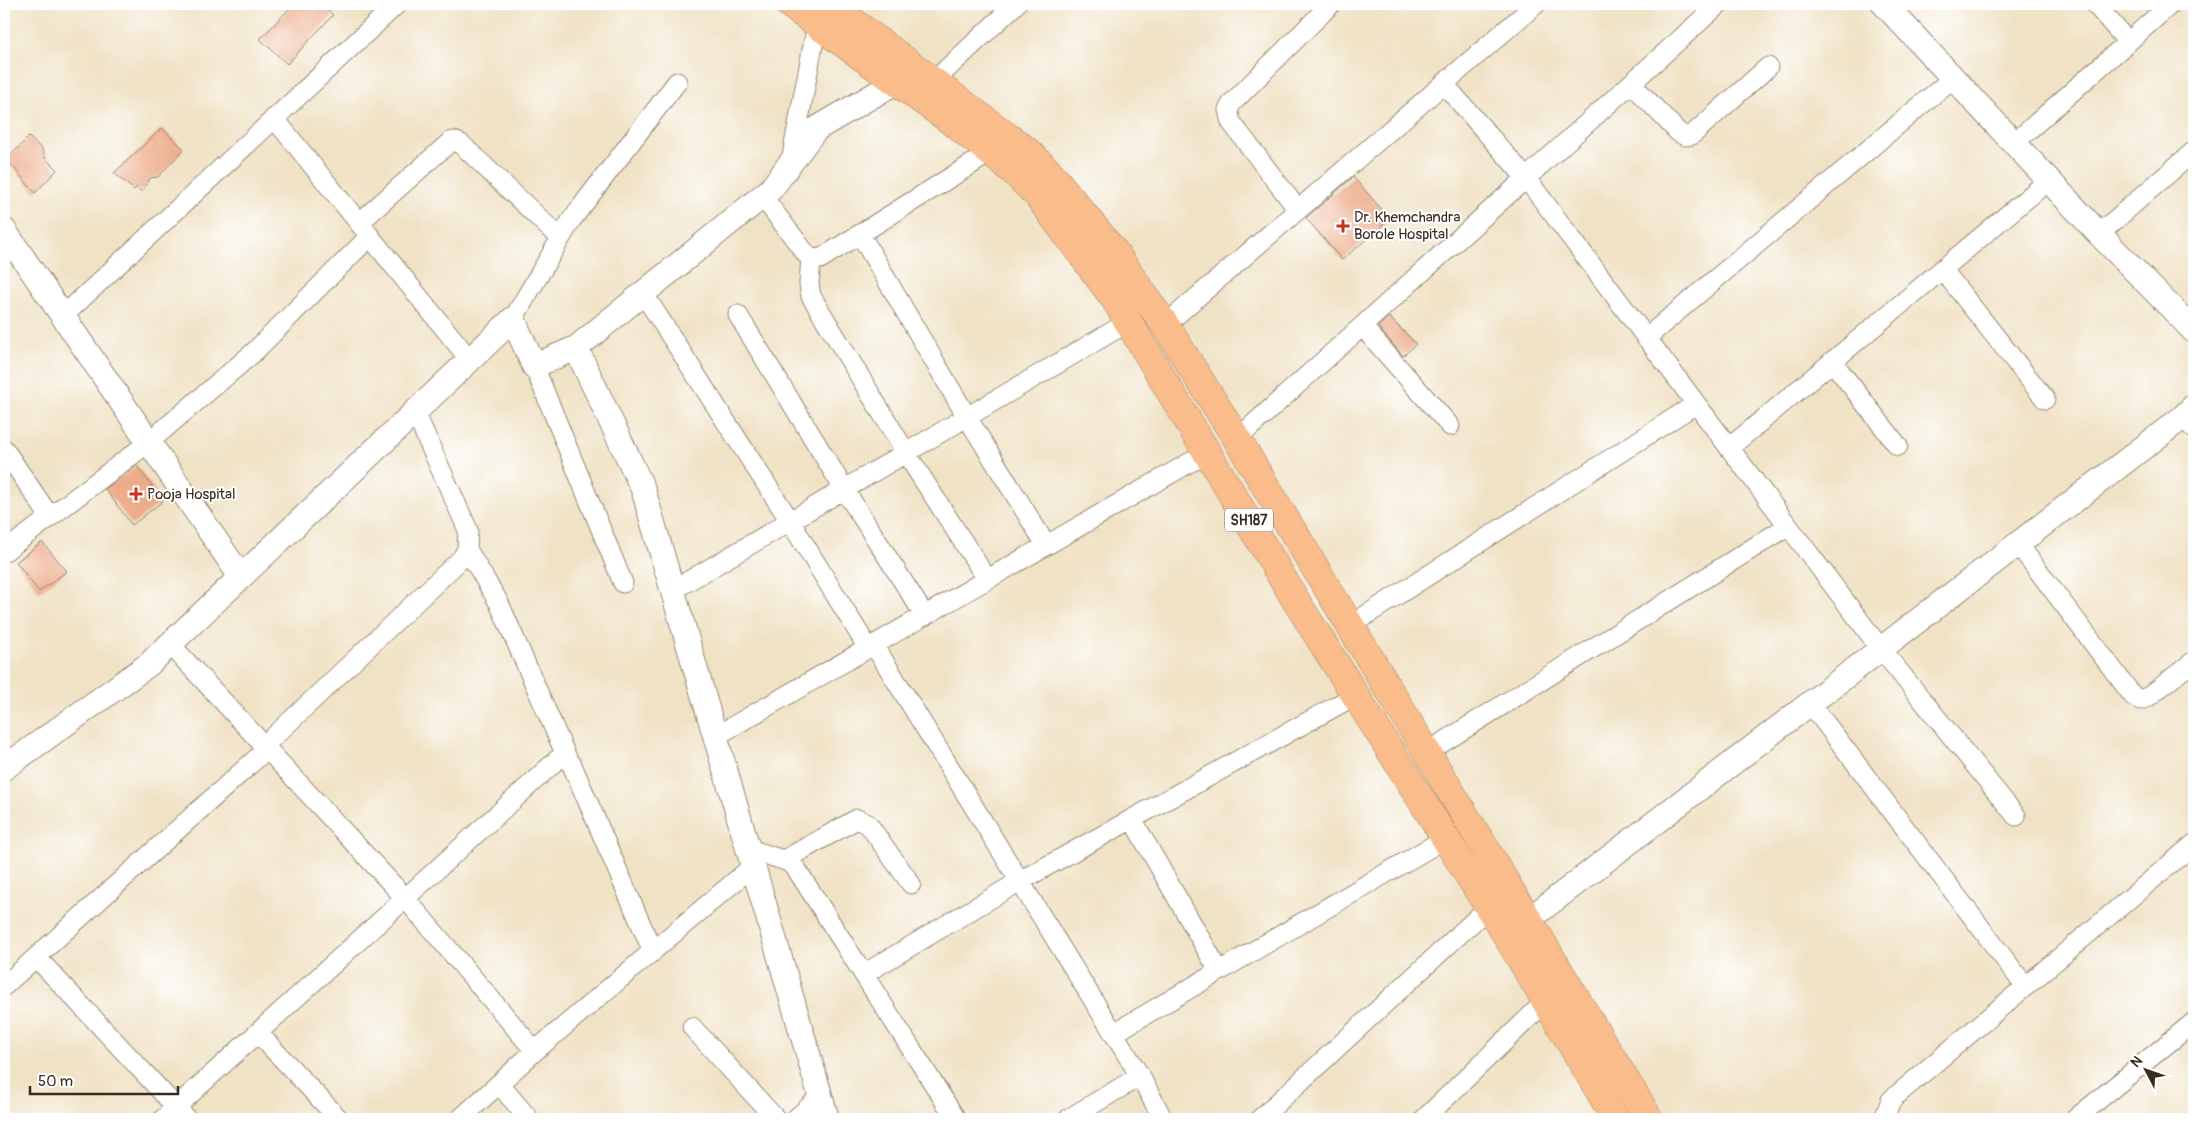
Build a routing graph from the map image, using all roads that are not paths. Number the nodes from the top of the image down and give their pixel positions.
1 (396, 4) edge
2 (789, 4) edge
3 (1016, 4) edge
4 (1331, 4) edge
5 (1536, 4) edge
6 (1719, 4) edge
7 (1884, 4) edge
8 (2095, 4) edge
9 (2171, 4) edge
10 (823, 14) edge
11 (2128, 42) junction
12 (1768, 66) dead end
13 (1954, 78) junction
14 (934, 81) junction
15 (677, 82) dead end
16 (896, 82) junction
17 (1631, 83) junction
18 (1444, 84) junction
19 (274, 118) junction
20 (2014, 143) junction
21 (2194, 151) edge
22 (991, 152) junction
23 (791, 162) junction
24 (1526, 178) junction
25 (2039, 188) junction
26 (762, 196) junction
27 (1298, 210) junction
28 (4, 230) edge
29 (365, 230) junction
30 (860, 234) junction
31 (2099, 234) junction
32 (560, 238) junction
33 (811, 258) junction
34 (1942, 269) junction
35 (643, 293) junction
36 (738, 315) dead end
37 (63, 316) junction
38 (513, 319) junction
39 (1130, 321) junction
40 (1165, 325) junction
41 (1362, 326) junction
42 (2194, 331) edge
43 (1646, 338) junction
44 (576, 348) junction
45 (470, 360) junction
46 (1832, 361) junction
47 (534, 366) junction
48 (2045, 399) dead end
49 (1696, 404) junction
50 (415, 412) junction
51 (968, 417) junction
52 (2190, 418) edge
53 (1450, 426) dead end
54 (1237, 439) junction
55 (150, 442) junction
56 (1898, 446) dead end
57 (1729, 448) junction
58 (4, 449) edge
59 (1208, 452) junction
60 (906, 453) junction
61 (844, 489) junction
62 (50, 517) junction
63 (790, 521) junction
64 (1788, 526) junction
65 (2018, 544) junction
66 (1046, 545) junction
67 (468, 549) junction
68 (4, 552) edge
69 (241, 577) junction
70 (987, 579) junction
71 (623, 582) dead end
72 (673, 590) junction
73 (925, 616) junction
74 (1349, 626) junction
75 (170, 644) junction
76 (871, 646) junction
77 (1880, 649) junction
78 (2194, 661) edge
79 (1356, 695) junction
80 (1810, 703) junction
81 (716, 736) junction
82 (266, 747) junction
83 (1426, 753) junction
84 (568, 760) junction
85 (4, 768) edge
86 (2016, 816) dead end
87 (1132, 819) junction
88 (1446, 838) junction
89 (2194, 845) edge
90 (751, 858) junction
91 (784, 860) junction
92 (1020, 881) junction
93 (911, 884) dead end
94 (405, 898) junction
95 (1489, 907) junction
96 (1528, 920) junction
97 (652, 952) junction
98 (36, 957) junction
99 (1219, 972) junction
100 (864, 974) junction
101 (4, 986) edge
102 (2025, 986) junction
103 (1546, 1001) junction
104 (2194, 1022) edge
105 (692, 1027) dead end
106 (258, 1033) junction
107 (1114, 1033) junction
108 (535, 1051) junction
109 (1140, 1076) junction
110 (499, 1084) junction
111 (820, 1096) junction
112 (2095, 1113) edge
113 (176, 1115) edge
114 (339, 1119) edge
115 (460, 1119) edge
116 (529, 1119) edge
117 (776, 1119) edge
118 (795, 1119) edge
119 (827, 1119) edge
120 (956, 1119) edge
121 (1068, 1119) edge
122 (1163, 1119) edge
123 (1260, 1119) edge
124 (1424, 1119) edge
125 (1616, 1119) edge
126 (1649, 1119) edge
127 (1889, 1119) edge
128 (2075, 1119) edge

1 - 19 street
2 - 10 main road, SH187
3 - 14 street
4 - 27 street
5 - 18 street
6 - 17 street
7 - 13 street
8 - 11 street
9 - 11 street
10 - 14 main road, SH187
10 - 16 main road, SH187
10 - 23 street
11 - 20 street
12 - 17 street
13 - 20 street
13 - 43 street
14 - 40 main road, SH187
15 - 32 street
16 - 22 main road, SH187
16 - 23 street
17 - 24 street
18 - 24 street
18 - 27 street
19 - 29 street
19 - 37 street
20 - 25 street
21 - 31 street
22 - 30 street
22 - 39 main road, SH187
23 - 26 street
24 - 41 street
24 - 43 street
25 - 31 street
25 - 34 street
26 - 33 street
26 - 35 street
27 - 40 street
28 - 37 street
29 - 32 street
29 - 45 street
29 - 55 street
30 - 33 street
30 - 51 street
31 - 42 street
32 - 38 street
33 - 60 street
34 - 46 street
34 - 48 street
35 - 44 street
35 - 63 street
36 - 61 street
37 - 55 street
38 - 45 street
38 - 47 street
39 - 51 street
39 - 59 main road, SH187
40 - 54 main road, SH187
41 - 53 street
41 - 54 street
43 - 49 street
44 - 47 street
44 - 72 street
45 - 50 street
46 - 56 street
46 - 57 street
47 - 71 street
49 - 57 street
49 - 74 street
50 - 67 street
50 - 69 street
51 - 60 street
51 - 66 street
52 - 65 street
54 - 74 main road, SH187
55 - 62 street
55 - 69 street
57 - 64 street
58 - 62 street
59 - 66 street
59 - 79 main road, SH187
60 - 61 street
60 - 70 street
61 - 63 street
61 - 73 street
62 - 68 street
63 - 72 street
63 - 76 street
64 - 77 street
64 - 83 street
65 - 77 street
65 - 78 street
66 - 70 street
67 - 82 street
67 - 84 street
69 - 75 street
70 - 73 street
72 - 81 street
73 - 76 street
74 - 83 main road, SH187
75 - 82 street
75 - 85 street
76 - 81 street
76 - 92 street
77 - 80 street
77 - 86 street
79 - 87 street
79 - 88 main road, SH187
80 - 96 street
80 - 102 street
81 - 90 street
82 - 94 street
82 - 98 street
83 - 96 main road, SH187
84 - 94 street
84 - 97 street
87 - 92 street
87 - 99 street
88 - 95 main road, SH187
88 - 99 street
89 - 102 street
90 - 91 street
90 - 97 street
90 - 111 street
91 - 93 street
91 - 100 street
92 - 100 street
92 - 107 street
94 - 106 street
94 - 108 street
95 - 103 main road, SH187
95 - 123 street
96 - 126 main road, SH187
97 - 108 street
98 - 101 street
98 - 113 street
99 - 107 street
100 - 120 street
102 - 127 street
103 - 124 street
103 - 125 main road, SH187
104 - 112 street
105 - 117 street
106 - 113 street
106 - 114 street
107 - 109 street
108 - 110 street
109 - 121 street
109 - 122 street
110 - 115 street
110 - 116 street
111 - 118 street
111 - 119 street
112 - 128 street

